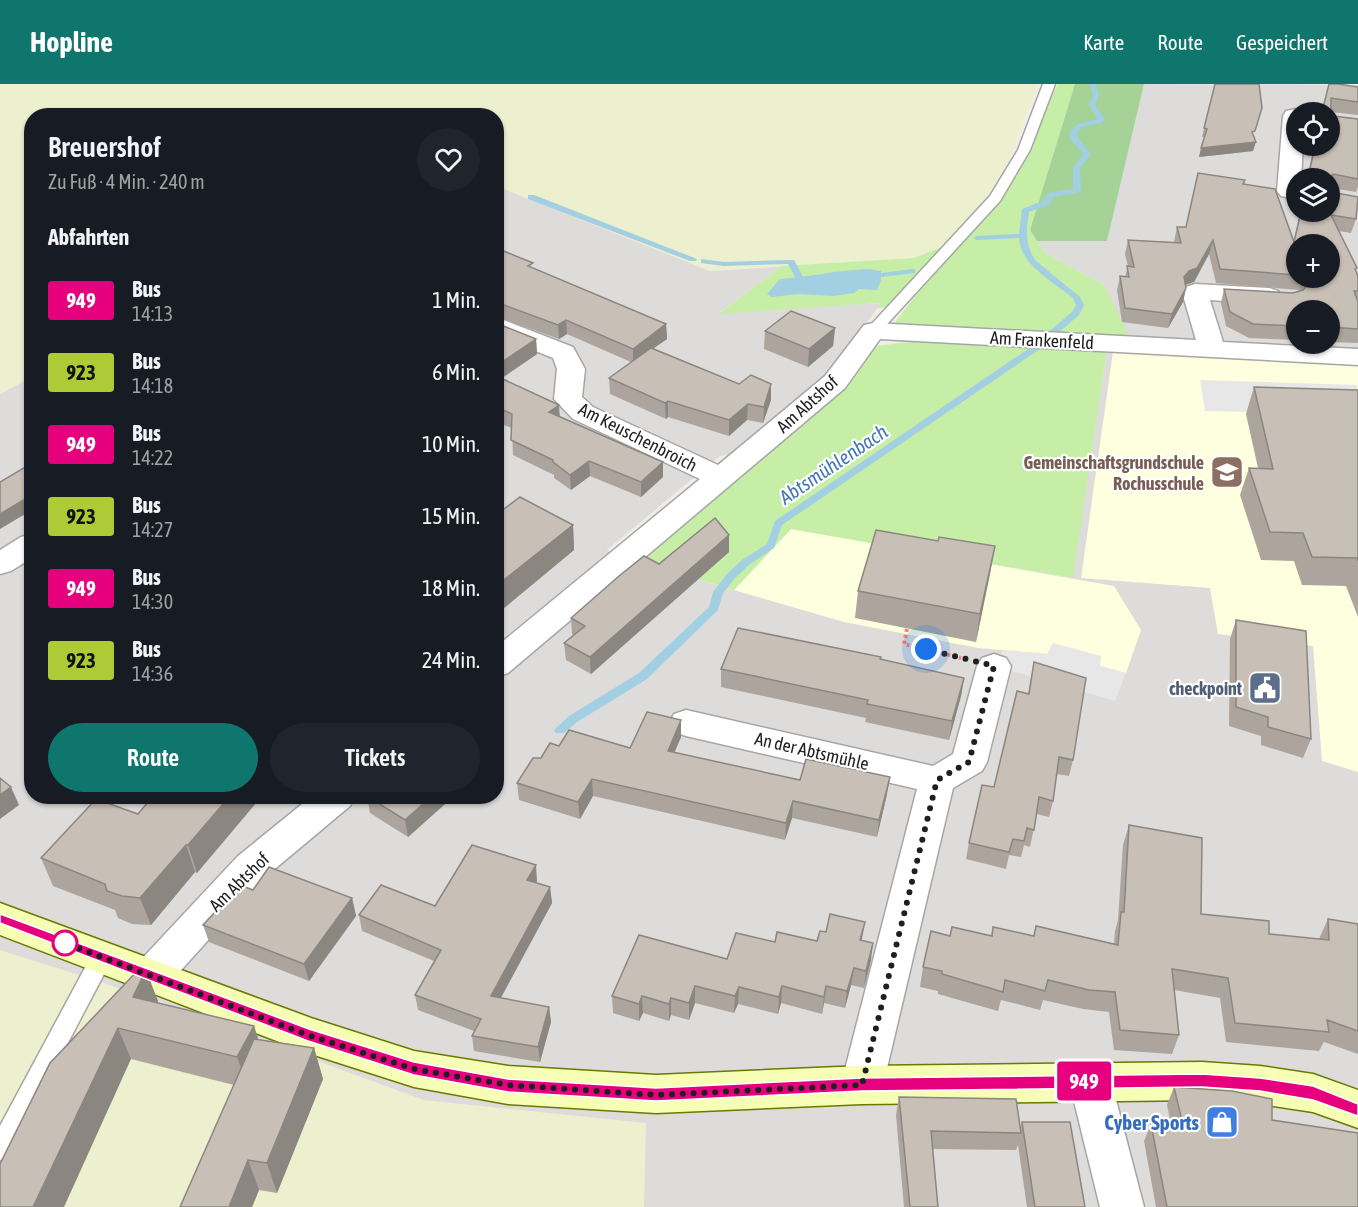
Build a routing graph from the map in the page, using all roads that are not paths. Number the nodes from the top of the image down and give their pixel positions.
1 (1049, 84) edge
2 (1289, 297) edge
3 (504, 328) edge
4 (873, 331) junction
5 (1211, 348) junction
6 (1358, 357) edge
7 (722, 478) junction
8 (24, 549) edge
9 (0, 564) edge
10 (504, 658) edge
11 (994, 666) road end
12 (686, 723) dead end
13 (937, 780) junction
14 (327, 804) edge
15 (0, 919) edge
16 (102, 957) junction
17 (151, 976) junction
18 (1089, 1081) junction
19 (862, 1085) junction
20 (1358, 1109) edge
21 (0, 1149) edge
22 (1122, 1207) edge

1 - 4 lane, Am Abtshof
2 - 5 street
3 - 7 street, Am Keuschenbroich
4 - 5 street, Am Frankenfeld
4 - 7 street, Am Abtshof
5 - 6 street, Am Frankenfeld
7 - 10 street, Am Abtshof
8 - 9 street
11 - 13 street
12 - 13 street, An der Abtsmühle
13 - 19 street
14 - 17 street, Am Abtshof
15 - 16 main road
16 - 17 main road
16 - 21 lane
17 - 19 main road
18 - 19 main road
18 - 20 main road
18 - 22 street

